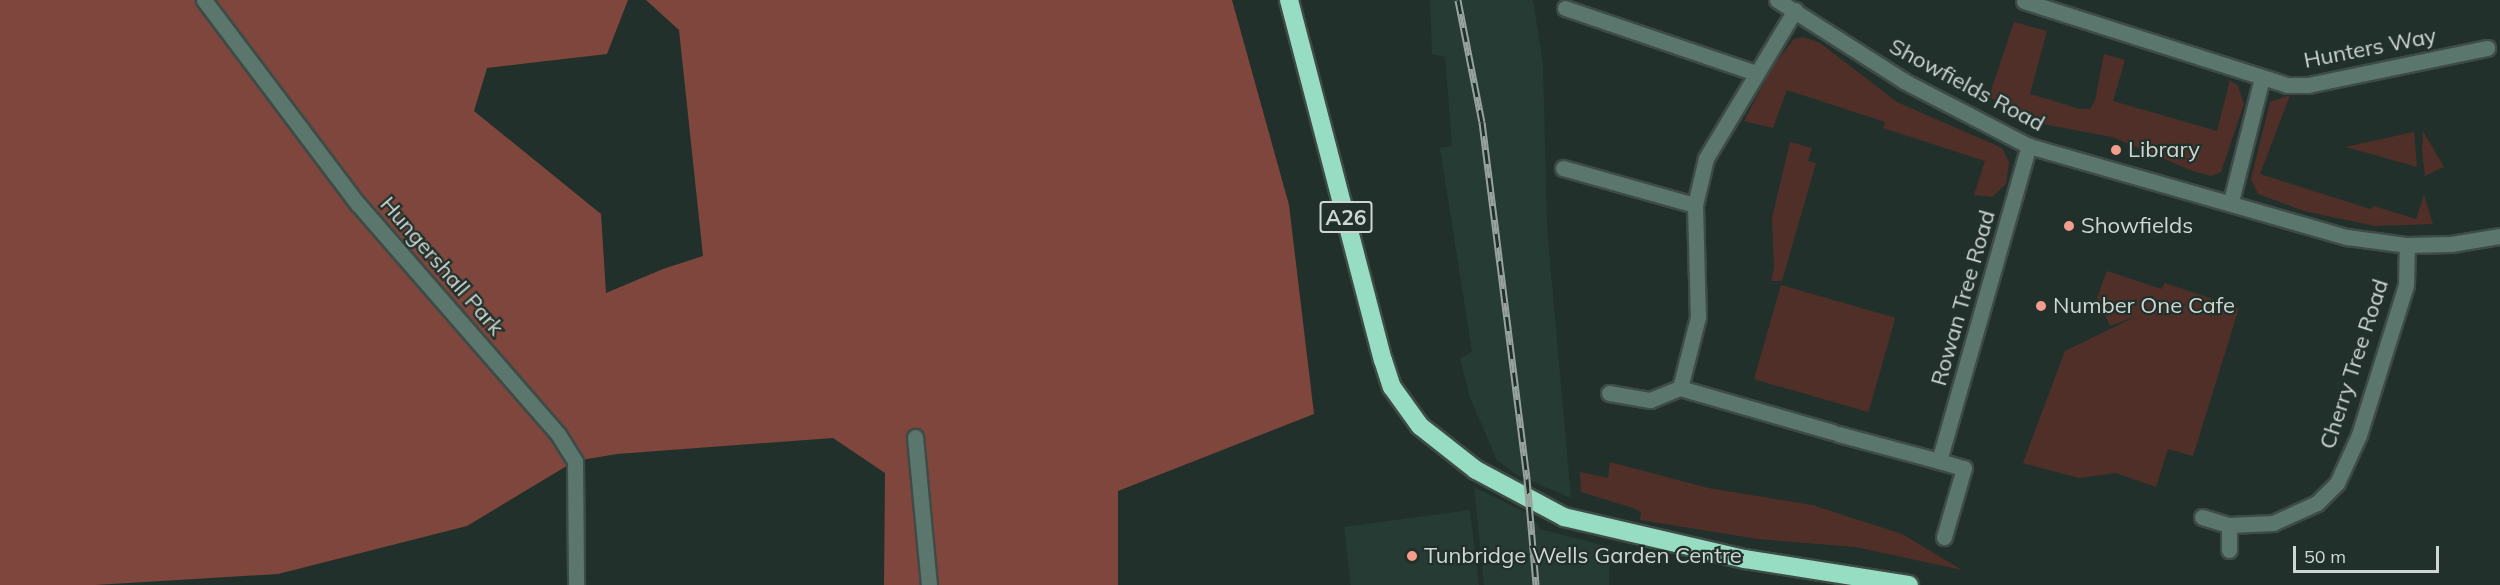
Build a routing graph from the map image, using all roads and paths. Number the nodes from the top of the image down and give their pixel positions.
1 (204, 0) edge
2 (1289, 0) edge
3 (1777, 0) edge
4 (2024, 2) dead end
5 (1565, 8) dead end
6 (1795, 10) junction
7 (2487, 48) dead end
8 (1756, 74) junction
9 (2262, 78) junction
10 (2029, 146) junction
11 (1563, 168) dead end
12 (2231, 201) junction
13 (1695, 205) junction
14 (2500, 236) edge
15 (2407, 245) junction
16 (1680, 388) junction
17 (1608, 393) dead end
18 (915, 437) dead end
19 (1939, 461) junction
20 (2202, 517) dead end
21 (2229, 525) junction
22 (1944, 537) dead end
23 (2229, 550) dead end
24 (576, 585) edge
25 (928, 585) edge
26 (1909, 585) edge

1 - 24 street, Hungershall Park
2 - 26 highway, A26
3 - 6 street, Showfields Road
4 - 9 street, Hunters Way
5 - 8 street
6 - 8 street
6 - 10 street, Showfields Road
7 - 9 street, Hunters Way
8 - 13 street
9 - 12 street
10 - 12 street, Showfields Road
10 - 19 street, Rowan Tree Road
11 - 13 street
12 - 15 street, Showfields Road
13 - 16 street
14 - 15 street, Showfields Road
15 - 21 street, Cherry Tree Road
16 - 17 street
16 - 19 street
18 - 25 street
19 - 22 street
20 - 21 street, Cherry Tree Road
21 - 23 street

